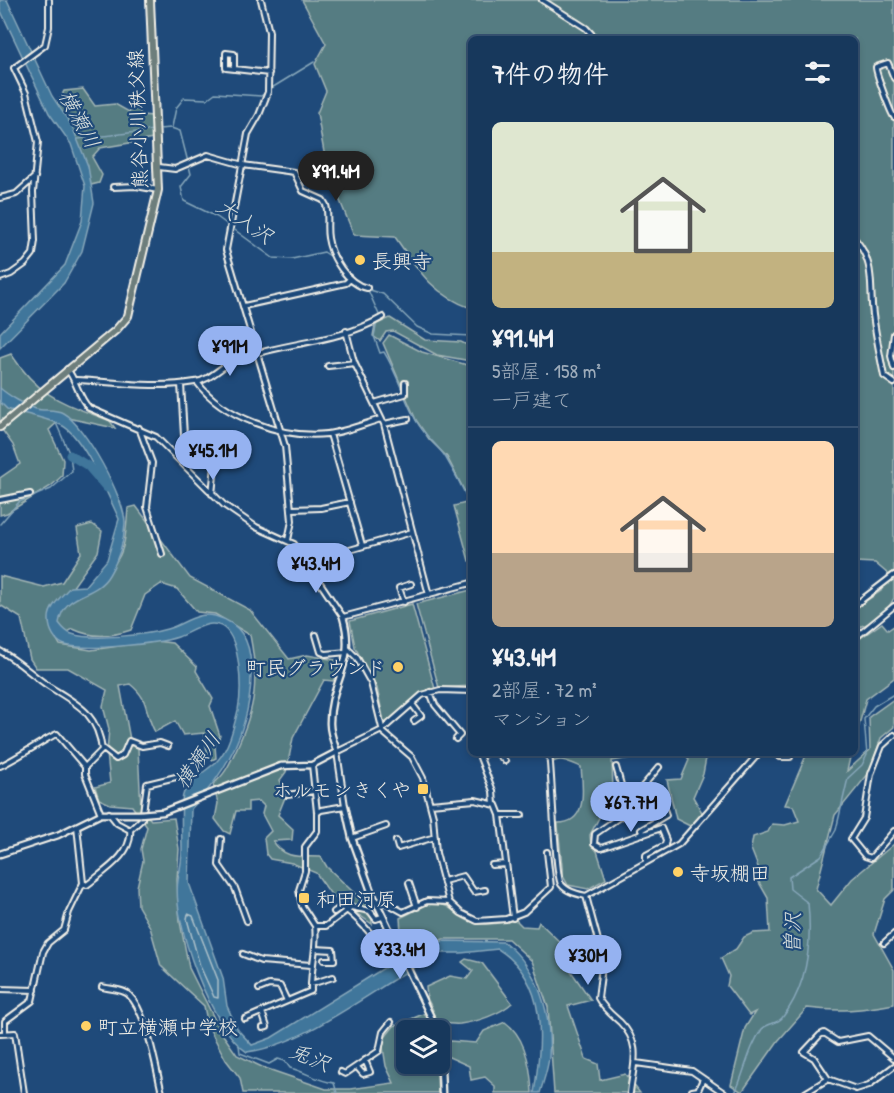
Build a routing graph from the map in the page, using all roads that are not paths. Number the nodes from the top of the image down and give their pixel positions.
1 (49, 0) edge
2 (150, 0) edge
3 (261, 0) edge
4 (542, 0) edge
5 (593, 36) edge
6 (234, 69) junction
7 (269, 73) junction
8 (894, 78) edge
9 (894, 117) edge
10 (243, 165) junction
11 (159, 166) junction
12 (35, 177) junction
13 (113, 186) dead end
14 (158, 190) junction
15 (0, 198) edge
16 (858, 242) edge
17 (0, 278) edge
18 (348, 281) junction
19 (367, 288) dead end
20 (244, 306) junction
21 (382, 317) dead end
22 (346, 331) junction
23 (894, 334) edge
24 (257, 353) junction
25 (355, 363) junction
26 (328, 366) dead end
27 (67, 368) junction
28 (894, 368) edge
29 (76, 380) junction
30 (197, 382) junction
31 (405, 383) dead end
32 (894, 383) edge
33 (181, 384) junction
34 (374, 403) junction
35 (408, 419) dead end
36 (382, 422) junction
37 (0, 427) edge
38 (139, 428) junction
39 (280, 429) junction
40 (330, 434) junction
41 (184, 438) junction
42 (218, 441) dead end
43 (185, 453) junction
44 (180, 460) junction
45 (30, 494) dead end
46 (212, 495) junction
47 (0, 500) edge
48 (350, 502) junction
49 (291, 510) junction
50 (412, 532) junction
51 (288, 540) junction
52 (362, 545) junction
53 (162, 554) dead end
54 (308, 562) junction
55 (894, 575) edge
56 (411, 584) dead end
57 (468, 584) edge
58 (429, 595) junction
59 (404, 602) junction
60 (858, 603) edge
61 (894, 606) edge
62 (343, 617) junction
63 (316, 635) dead end
64 (858, 636) edge
65 (0, 651) edge
66 (348, 651) junction
67 (468, 691) edge
68 (430, 692) junction
69 (412, 704) junction
70 (414, 721) dead end
71 (382, 730) junction
72 (894, 735) edge
73 (456, 740) dead end
74 (168, 746) dead end
75 (102, 747) junction
76 (337, 752) junction
77 (479, 756) edge
78 (500, 756) edge
79 (549, 756) edge
80 (757, 756) edge
81 (778, 756) edge
82 (790, 757) dead end
83 (505, 761) dead end
84 (312, 765) junction
85 (0, 766) edge
86 (85, 767) junction
87 (616, 767) dead end
88 (659, 767) dead end
89 (180, 776) dead end
90 (314, 791) junction
91 (286, 795) dead end
92 (430, 804) junction
93 (494, 804) junction
94 (627, 805) junction
95 (345, 806) junction
96 (628, 811) junction
97 (109, 812) junction
98 (317, 813) junction
99 (101, 814) junction
100 (522, 814) dead end
101 (500, 815) junction
102 (77, 826) junction
103 (386, 826) dead end
104 (130, 830) junction
105 (894, 831) edge
106 (642, 834) junction
107 (435, 837) junction
108 (352, 838) junction
109 (221, 839) dead end
110 (396, 841) dead end
111 (547, 852) dead end
112 (0, 854) edge
113 (646, 861) junction
114 (506, 864) junction
115 (492, 865) dead end
116 (444, 881) junction
117 (83, 883) junction
118 (410, 883) dead end
119 (485, 890) dead end
120 (586, 896) junction
121 (375, 901) junction
122 (449, 902) junction
123 (417, 907) junction
124 (346, 909) junction
125 (334, 912) dead end
126 (382, 917) junction
127 (513, 918) junction
128 (247, 921) dead end
129 (315, 927) junction
130 (894, 934) edge
131 (373, 938) dead end
132 (884, 943) dead end
133 (315, 949) junction
134 (243, 954) dead end
135 (324, 960) dead end
136 (311, 965) junction
137 (333, 977) dead end
138 (311, 984) junction
139 (102, 987) dead end
140 (0, 989) edge
141 (259, 989) dead end
142 (35, 990) junction
143 (287, 1001) junction
144 (262, 1012) junction
145 (245, 1019) dead end
146 (432, 1020) edge
147 (391, 1022) dead end
148 (263, 1028) dead end
149 (2, 1034) edge
150 (894, 1058) edge
151 (365, 1060) junction
152 (636, 1063) junction
153 (894, 1066) edge
154 (357, 1067) junction
155 (341, 1072) dead end
156 (441, 1074) edge
157 (703, 1078) junction
158 (828, 1079) junction
159 (692, 1091) dead end
160 (856, 1091) edge
161 (24, 1093) edge
162 (162, 1093) edge
163 (442, 1093) edge
164 (630, 1093) edge
165 (724, 1093) edge
166 (805, 1093) edge

1 - 12 street
2 - 11 main road, 熊谷小川秩父線
3 - 7 street
4 - 5 street
6 - 6 street
6 - 7 street
7 - 10 street
8 - 9 street
10 - 11 street
10 - 18 street
10 - 20 street
11 - 14 main road, 熊谷小川秩父線
12 - 15 street
12 - 17 street
13 - 14 street
14 - 27 main road, 熊谷小川秩父線
16 - 32 street
18 - 19 street
18 - 20 street
20 - 24 street
21 - 22 street
22 - 24 street
22 - 25 street
23 - 28 street
24 - 30 street
24 - 39 street
25 - 26 street
25 - 34 street
27 - 29 street
27 - 37 main road, 熊谷小川秩父線
29 - 33 street
29 - 38 street
30 - 33 street
30 - 39 street
31 - 34 street
33 - 41 street
34 - 36 street
35 - 36 street
36 - 40 street
36 - 50 street
38 - 44 street
38 - 53 street
39 - 40 street
39 - 49 street
40 - 48 street
41 - 42 street
41 - 43 street
43 - 44 street
43 - 46 street
44 - 46 street
45 - 47 street
46 - 51 street
48 - 49 street
48 - 52 street
49 - 51 street
50 - 52 street
50 - 58 street
51 - 54 street
52 - 54 street
54 - 62 street
55 - 60 street
56 - 59 street
57 - 58 street
58 - 59 street
59 - 62 street
61 - 64 street
62 - 66 street
63 - 66 street
65 - 75 street
66 - 71 street
66 - 76 street
67 - 68 street
68 - 69 street
68 - 73 street
69 - 70 street
69 - 71 street
71 - 76 street
71 - 92 street
72 - 105 street
74 - 75 street
75 - 86 street
76 - 84 street
76 - 95 street
77 - 93 street
78 - 83 street
79 - 120 street
80 - 113 street
81 - 82 street
84 - 90 street
84 - 97 street, bridge
85 - 86 street
86 - 99 street
87 - 94 street
88 - 94 street
89 - 104 street
90 - 91 street
90 - 98 street
92 - 93 street
92 - 107 street
93 - 101 street
94 - 96 street
95 - 98 street
95 - 108 street
96 - 106 street
96 - 106 street
97 - 99 street
97 - 104 street
98 - 129 street
99 - 102 street
100 - 101 street
101 - 114 street
102 - 112 street
102 - 117 street
103 - 108 street
104 - 117 street
106 - 113 street
107 - 110 street
107 - 116 street
108 - 121 street
109 - 128 street
111 - 127 street
113 - 120 street
114 - 115 street
114 - 127 street
116 - 119 street
116 - 122 street
117 - 142 street
118 - 123 street
120 - 152 street
121 - 123 street
121 - 126 street
122 - 123 street
122 - 127 street
124 - 125 street
124 - 126 street
124 - 129 street
124 - 131 street
126 - 146 street
129 - 133 street
130 - 132 street
133 - 135 street
133 - 136 street
134 - 136 street
136 - 138 street
137 - 138 street
138 - 143 street
139 - 162 street
140 - 142 street
141 - 143 street
142 - 149 street
143 - 144 street
144 - 145 street
144 - 148 street
147 - 151 street
149 - 161 street
150 - 158 street
151 - 154 street
151 - 154 street
152 - 157 street
152 - 164 street
153 - 160 street
154 - 155 street
156 - 163 street
157 - 159 street
157 - 165 street
158 - 160 street
158 - 166 street

